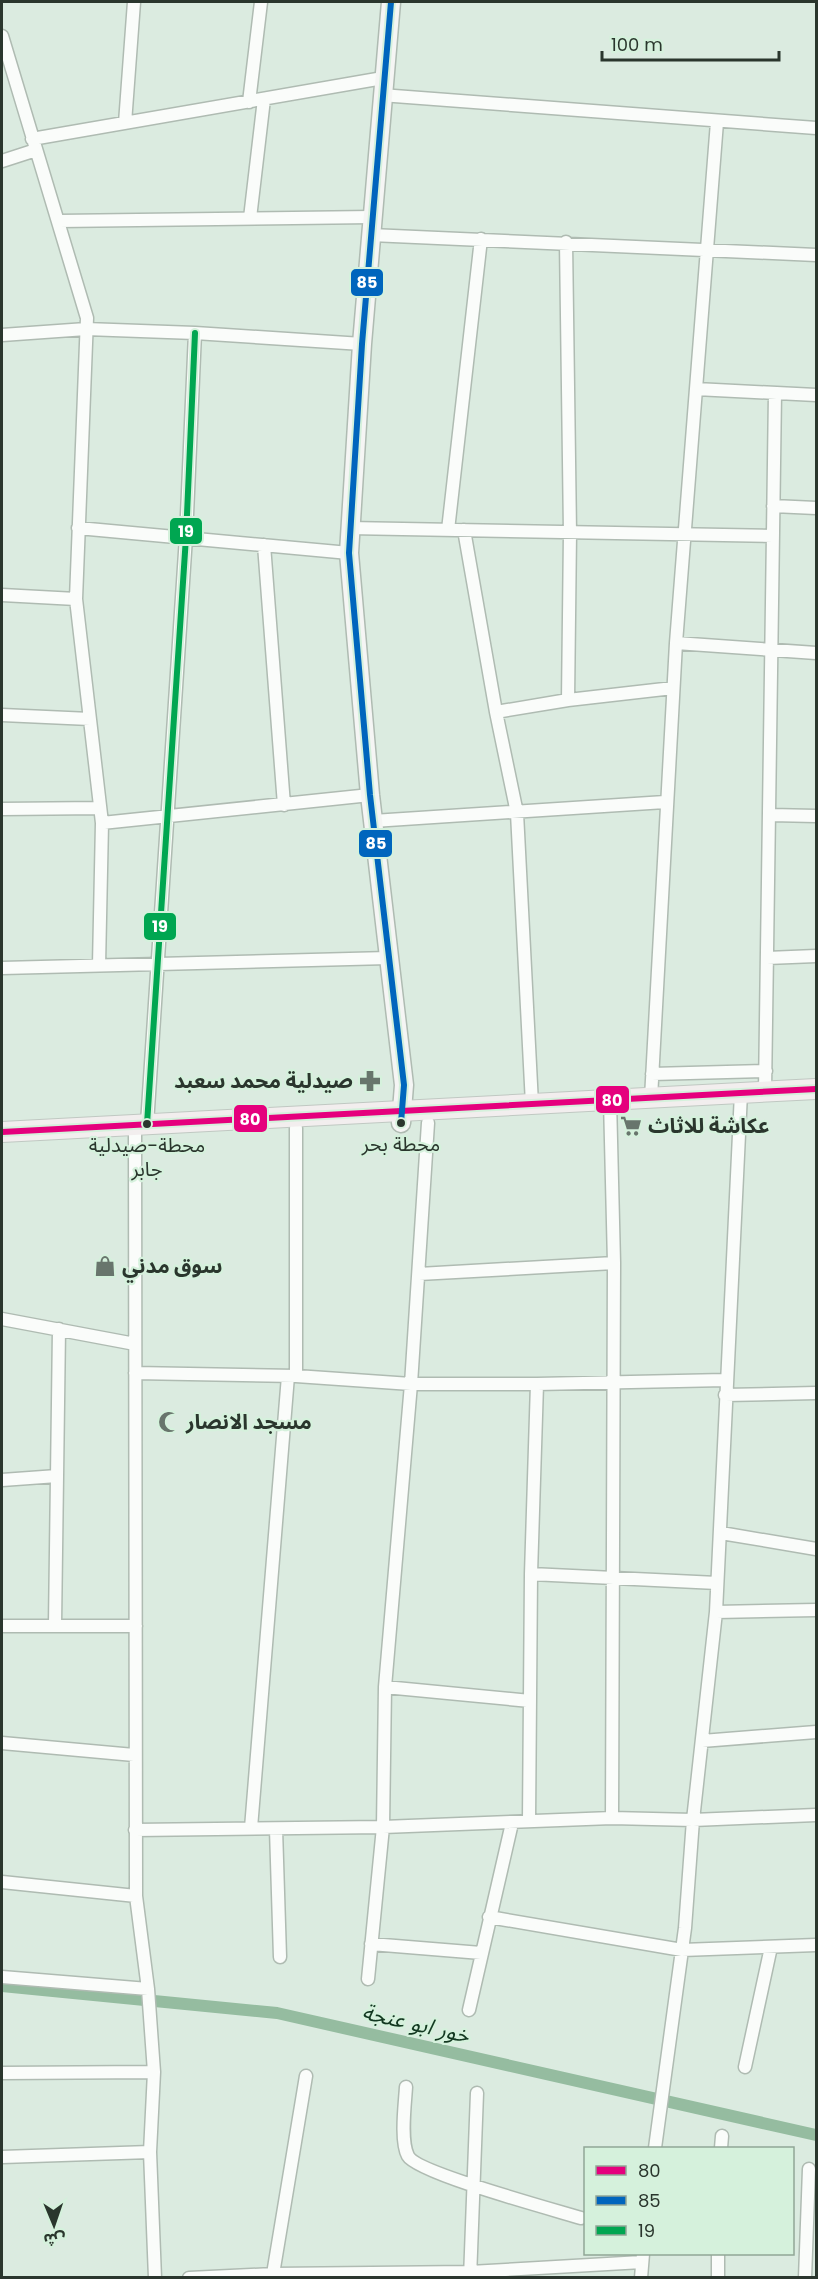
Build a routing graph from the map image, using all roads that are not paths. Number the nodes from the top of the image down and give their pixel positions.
1 (134, 2) edge
2 (261, 2) edge
3 (392, 2) edge
4 (2, 38) edge
5 (382, 86) junction
6 (264, 99) junction
7 (249, 102) junction
8 (717, 122) junction
9 (125, 123) junction
10 (816, 128) edge
11 (34, 145) junction
12 (2, 161) edge
13 (250, 218) junction
14 (59, 221) junction
15 (371, 226) junction
16 (481, 239) junction
17 (566, 243) junction
18 (706, 250) junction
19 (816, 255) edge
20 (86, 329) junction
21 (195, 333) junction
22 (2, 335) edge
23 (362, 344) junction
24 (696, 389) junction
25 (774, 393) junction
26 (816, 395) edge
27 (773, 506) junction
28 (816, 508) edge
29 (78, 528) junction
30 (349, 528) junction
31 (448, 530) junction
32 (464, 530) junction
33 (570, 533) junction
34 (685, 535) junction
35 (773, 536) junction
36 (186, 537) junction
37 (264, 545) junction
38 (349, 553) junction
39 (2, 595) edge
40 (76, 599) junction
41 (676, 643) junction
42 (771, 649) junction
43 (816, 653) edge
44 (673, 688) junction
45 (568, 700) junction
46 (496, 712) junction
47 (2, 715) edge
48 (90, 719) junction
49 (370, 795) junction
50 (665, 802) junction
51 (284, 806) junction
52 (100, 808) junction
53 (2, 810) edge
54 (517, 813) junction
55 (771, 816) junction
56 (816, 816) edge
57 (168, 818) junction
58 (373, 821) junction
59 (102, 823) junction
60 (816, 956) edge
61 (388, 958) junction
62 (767, 958) junction
63 (160, 963) junction
64 (99, 965) junction
65 (2, 968) edge
66 (766, 1071) junction
67 (652, 1074) junction
68 (816, 1089) edge
69 (765, 1091) junction
70 (651, 1098) junction
71 (741, 1099) junction
72 (816, 1101) edge
73 (532, 1104) junction
74 (610, 1106) junction
75 (402, 1117) junction
76 (428, 1123) junction
77 (139, 1128) junction
78 (296, 1128) junction
79 (2, 1132) edge
80 (2, 1144) edge
81 (614, 1263) junction
82 (418, 1274) junction
83 (2, 1319) edge
84 (59, 1329) junction
85 (135, 1344) junction
86 (135, 1373) junction
87 (292, 1376) junction
88 (725, 1380) junction
89 (614, 1382) junction
90 (411, 1384) junction
91 (537, 1384) junction
92 (816, 1393) edge
93 (725, 1395) junction
94 (57, 1476) junction
95 (2, 1480) edge
96 (721, 1533) junction
97 (816, 1549) edge
98 (531, 1574) junction
99 (612, 1580) junction
100 (717, 1583) junction
101 (816, 1610) edge
102 (716, 1612) junction
103 (55, 1625) junction
104 (2, 1626) edge
105 (136, 1626) junction
106 (385, 1687) junction
107 (530, 1701) junction
108 (816, 1732) edge
109 (702, 1741) junction
110 (2, 1743) edge
111 (134, 1755) junction
112 (816, 1815) edge
113 (612, 1818) junction
114 (693, 1820) junction
115 (529, 1821) junction
116 (512, 1823) junction
117 (383, 1827) junction
118 (250, 1828) junction
119 (276, 1829) junction
120 (135, 1830) junction
121 (2, 1882) edge
122 (136, 1896) junction
123 (489, 1917) junction
124 (371, 1944) junction
125 (816, 1945) edge
126 (771, 1947) junction
127 (682, 1950) junction
128 (481, 1953) junction
129 (280, 1957) dead end
130 (2, 1977) edge
131 (368, 1979) dead end
132 (148, 1989) junction
133 (469, 2010) dead end
134 (746, 2067) dead end
135 (154, 2072) junction
136 (2, 2073) edge
137 (306, 2076) dead end
138 (406, 2087) dead end
139 (477, 2093) dead end
140 (655, 2147) edge
141 (150, 2152) junction
142 (2, 2157) edge
143 (809, 2169) dead end
144 (473, 2185) junction
145 (581, 2218) dead end
146 (718, 2255) edge
147 (643, 2258) edge
148 (273, 2274) junction
149 (470, 2275) edge
150 (155, 2277) edge
151 (189, 2277) edge
152 (641, 2277) edge
153 (718, 2277) edge
154 (805, 2277) edge

1 - 9 street
2 - 7 street
3 - 5 street
4 - 11 street
5 - 6 street
5 - 8 street
5 - 15 street
6 - 7 street
6 - 13 street
7 - 9 street
8 - 10 street
8 - 18 street
9 - 11 street
11 - 12 street
11 - 14 street
13 - 14 street
13 - 15 street
14 - 20 street
15 - 16 street
15 - 23 street
16 - 17 street
16 - 31 street
17 - 18 street
17 - 33 street
18 - 19 street
18 - 24 street
20 - 21 street
20 - 22 street
20 - 29 street
21 - 23 street
21 - 36 street
23 - 30 street
24 - 25 street
24 - 34 street
25 - 26 street
25 - 27 street
27 - 28 street
27 - 35 street
29 - 36 street
29 - 40 street
30 - 31 street
30 - 38 street
31 - 32 street
32 - 33 street
32 - 46 street
33 - 34 street
33 - 45 street
34 - 35 street
34 - 41 street
35 - 42 street
36 - 37 street
36 - 57 street
37 - 38 street
37 - 51 street
38 - 49 street
39 - 40 street
40 - 48 street
41 - 42 street
41 - 44 street
42 - 43 street
42 - 55 street
44 - 45 street
44 - 50 street
45 - 46 street
46 - 54 street
47 - 48 street
48 - 52 street
49 - 51 street
49 - 58 street
50 - 54 street
50 - 67 street
51 - 57 street
52 - 53 street
52 - 59 street
54 - 58 street
54 - 73 street
55 - 56 street
55 - 62 street
57 - 59 street
57 - 63 street
58 - 61 street
59 - 64 street
60 - 62 street
61 - 63 street
61 - 75 street
62 - 66 street
63 - 64 street
63 - 77 street
64 - 65 street
66 - 67 street
66 - 69 street
67 - 70 street
68 - 69 main road
69 - 71 main road
70 - 71 main road
70 - 74 main road
71 - 72 main road
71 - 74 main road
71 - 88 street
73 - 74 main road
73 - 75 main road
74 - 76 main road
74 - 81 street
75 - 76 main road
75 - 77 main road
75 - 78 main road
76 - 82 street
77 - 78 main road
77 - 79 main road
77 - 80 main road
77 - 85 street
78 - 87 street
81 - 82 street
81 - 89 street
82 - 90 street
83 - 84 street
84 - 85 street
84 - 94 street
85 - 86 street
86 - 87 street
86 - 105 street
87 - 90 street
87 - 118 street
88 - 89 street
88 - 93 street
89 - 91 street
89 - 99 street
90 - 91 street
90 - 106 street
91 - 98 street
92 - 93 street
93 - 96 street
94 - 95 street
94 - 103 street
96 - 97 street
96 - 100 street
98 - 99 street
98 - 107 street
99 - 100 street
99 - 113 street
100 - 102 street
101 - 102 street
102 - 109 street
103 - 104 street
103 - 105 street
105 - 111 street
106 - 107 street
106 - 117 street
107 - 115 street
108 - 109 street
109 - 114 street
110 - 111 street
111 - 120 street
112 - 114 street
113 - 114 street
113 - 115 street
114 - 127 street
115 - 116 street
116 - 117 street
116 - 123 street
117 - 119 street
117 - 124 street
118 - 119 street
118 - 120 street
119 - 129 street
120 - 122 street
121 - 122 street
122 - 132 street
123 - 127 street
123 - 128 street
124 - 128 street
124 - 131 street
125 - 126 street
126 - 127 street
126 - 134 street
127 - 140 street
128 - 133 street
130 - 132 street
132 - 135 street
135 - 136 street
135 - 141 street
137 - 148 street
138 - 144 street
139 - 144 street
141 - 142 street
141 - 150 street
143 - 154 street
144 - 145 street
144 - 149 street
146 - 153 street
147 - 149 street
147 - 152 street
148 - 149 street
148 - 151 street

